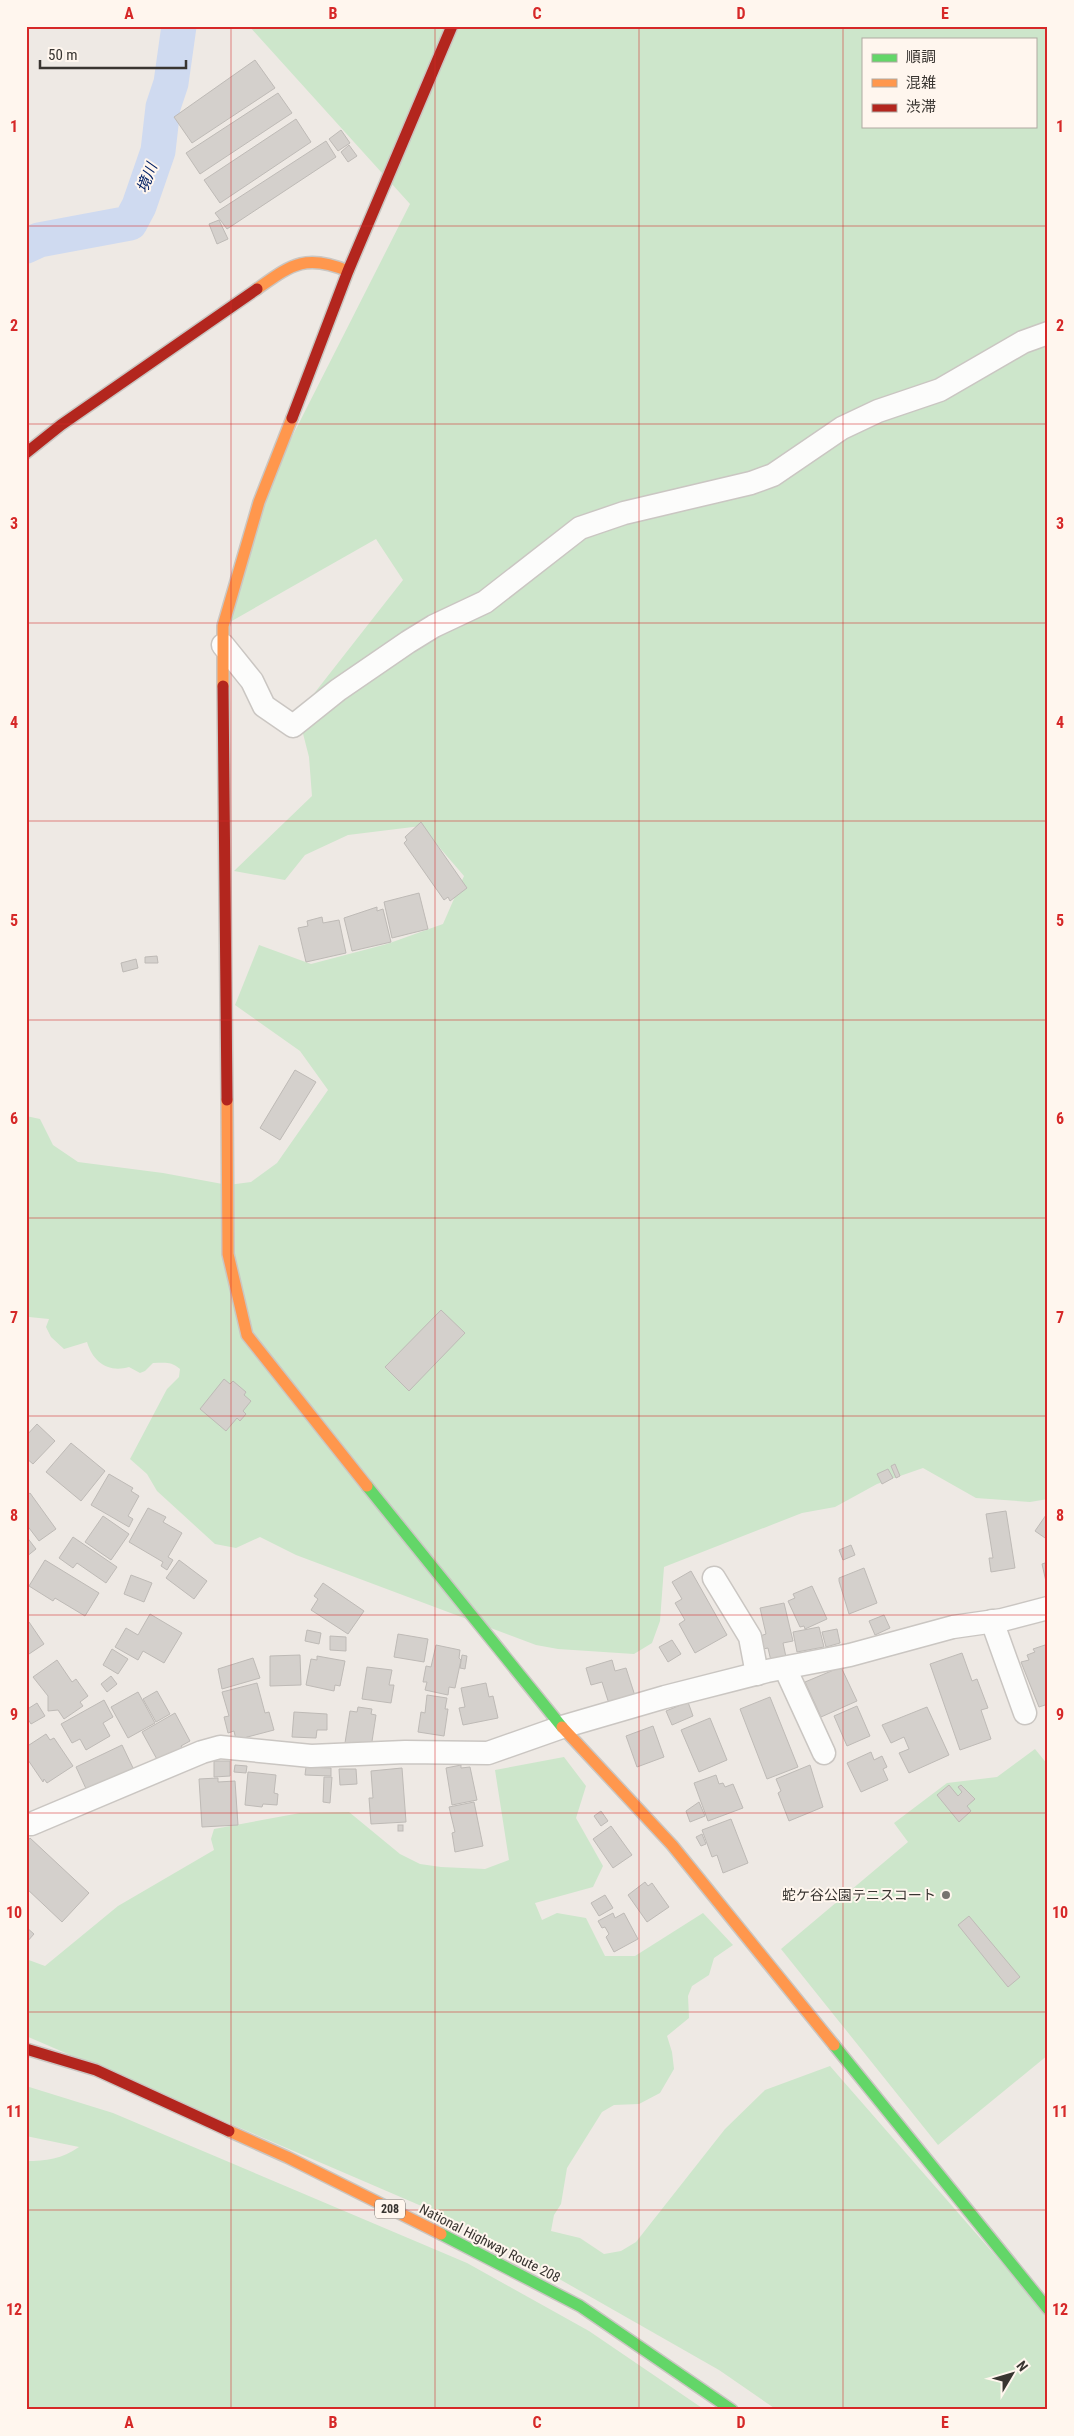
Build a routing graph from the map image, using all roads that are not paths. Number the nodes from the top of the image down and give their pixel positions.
1 (452, 26) edge
2 (348, 271) junction
3 (1048, 333) edge
4 (26, 453) edge
5 (223, 645) junction
6 (714, 1578) dead end
7 (1048, 1608) edge
8 (992, 1622) junction
9 (785, 1668) junction
10 (757, 1674) junction
11 (1025, 1713) dead end
12 (562, 1727) junction
13 (824, 1753) dead end
14 (26, 1824) edge
15 (26, 2050) edge
16 (1048, 2309) edge
17 (732, 2410) edge

1 - 2 main road
2 - 4 main road
2 - 5 main road
3 - 5 street
5 - 12 main road
6 - 10 street
7 - 8 street
8 - 9 street
8 - 11 street
9 - 10 street
9 - 13 street
10 - 12 street
12 - 14 street
12 - 16 main road
15 - 17 main road, National Highway Route 208 / 208

